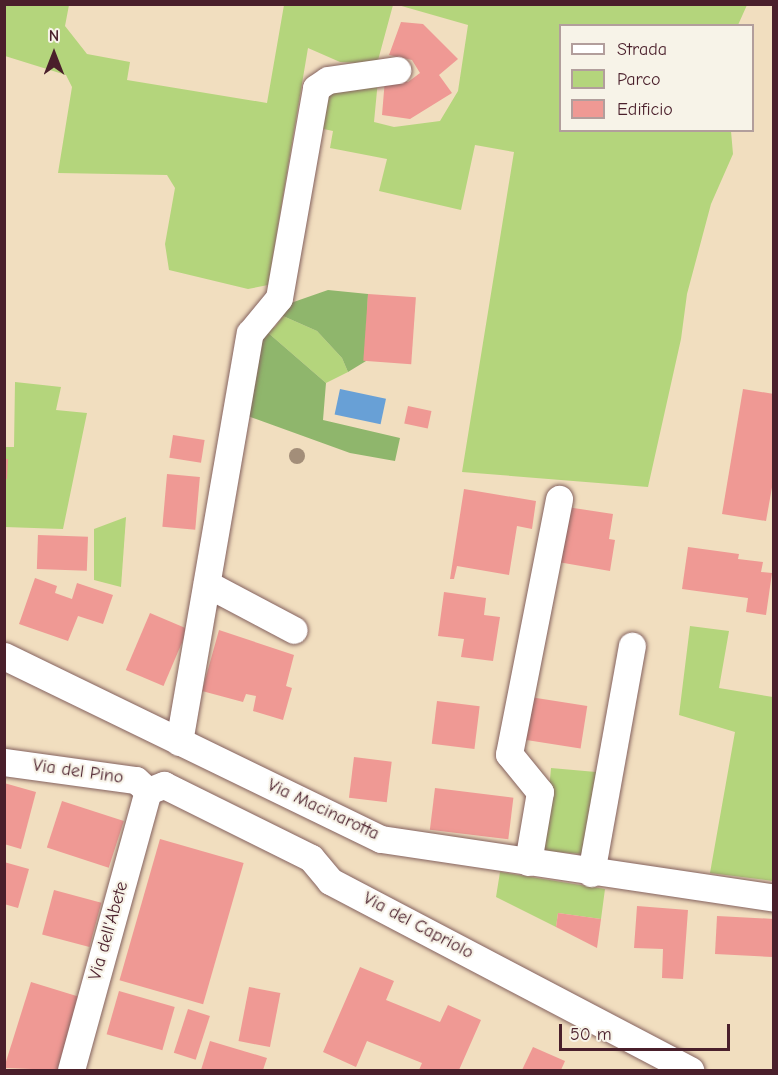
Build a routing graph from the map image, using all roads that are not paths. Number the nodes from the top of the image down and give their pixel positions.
1 (397, 70) dead end
2 (559, 499) dead end
3 (207, 584) junction
4 (294, 630) dead end
5 (632, 646) dead end
6 (4, 656) edge
7 (179, 742) junction
8 (4, 762) edge
9 (148, 791) junction
10 (528, 862) junction
11 (591, 873) junction
12 (774, 898) edge
13 (71, 1071) edge
14 (690, 1071) edge

1 - 3 street
2 - 10 street
3 - 4 street
3 - 7 street
5 - 11 street
6 - 7 street, Via Macinarotta
7 - 10 street, Via Macinarotta
8 - 9 street, Via del Pino
9 - 13 street, Via dell'Abete
9 - 14 street, Via del Capriolo
10 - 11 street, Via Macinarotta
11 - 12 street, Via Macinarotta

